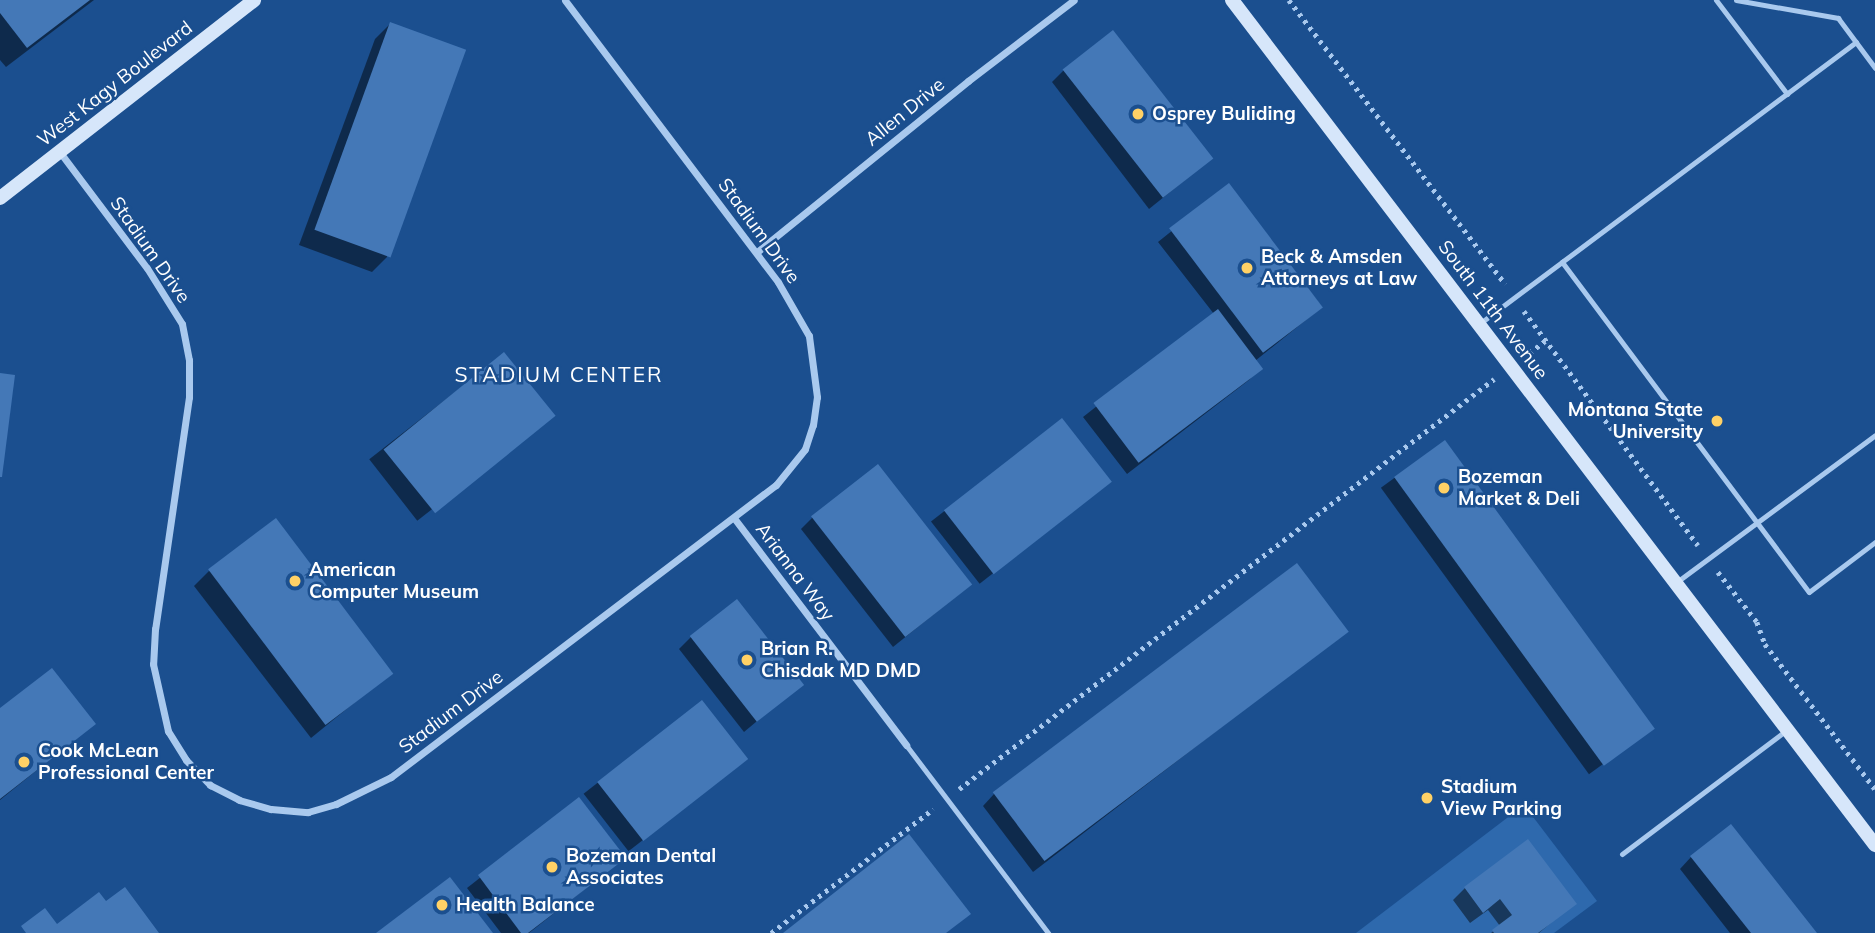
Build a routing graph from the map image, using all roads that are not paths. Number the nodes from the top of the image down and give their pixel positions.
1 (254, 0) edge
2 (565, 0) edge
3 (1074, 0) edge
4 (1232, 0) edge
5 (1716, 0) edge
6 (1736, 0) edge
7 (1856, 42) junction
8 (1875, 68) edge
9 (1787, 94) junction
10 (60, 151) junction
11 (0, 198) edge
12 (757, 252) junction
13 (1562, 262) junction
14 (1479, 324) junction
15 (1875, 435) edge
16 (734, 518) junction
17 (1757, 524) junction
18 (1875, 542) edge
19 (1676, 583) junction
20 (1787, 729) junction
21 (906, 745) joint
22 (1875, 845) edge
23 (1622, 853) dead end
24 (1048, 933) edge

1 - 10 street, West Kagy Boulevard
2 - 12 street, Stadium Drive
3 - 12 street, Allen Drive
4 - 14 street, South 11th Avenue
5 - 9 lane
6 - 7 lane
7 - 8 lane
7 - 9 lane
9 - 13 lane
10 - 11 street, West Kagy Boulevard
10 - 16 street, Stadium Drive
12 - 16 street, Stadium Drive
13 - 14 lane
13 - 17 lane
14 - 19 street, South 11th Avenue
15 - 17 lane
16 - 21 street, Arianna Way
17 - 18 lane
17 - 19 lane
19 - 20 street, South 11th Avenue
20 - 22 street, South 11th Avenue
20 - 23 lane
21 - 24 lane

